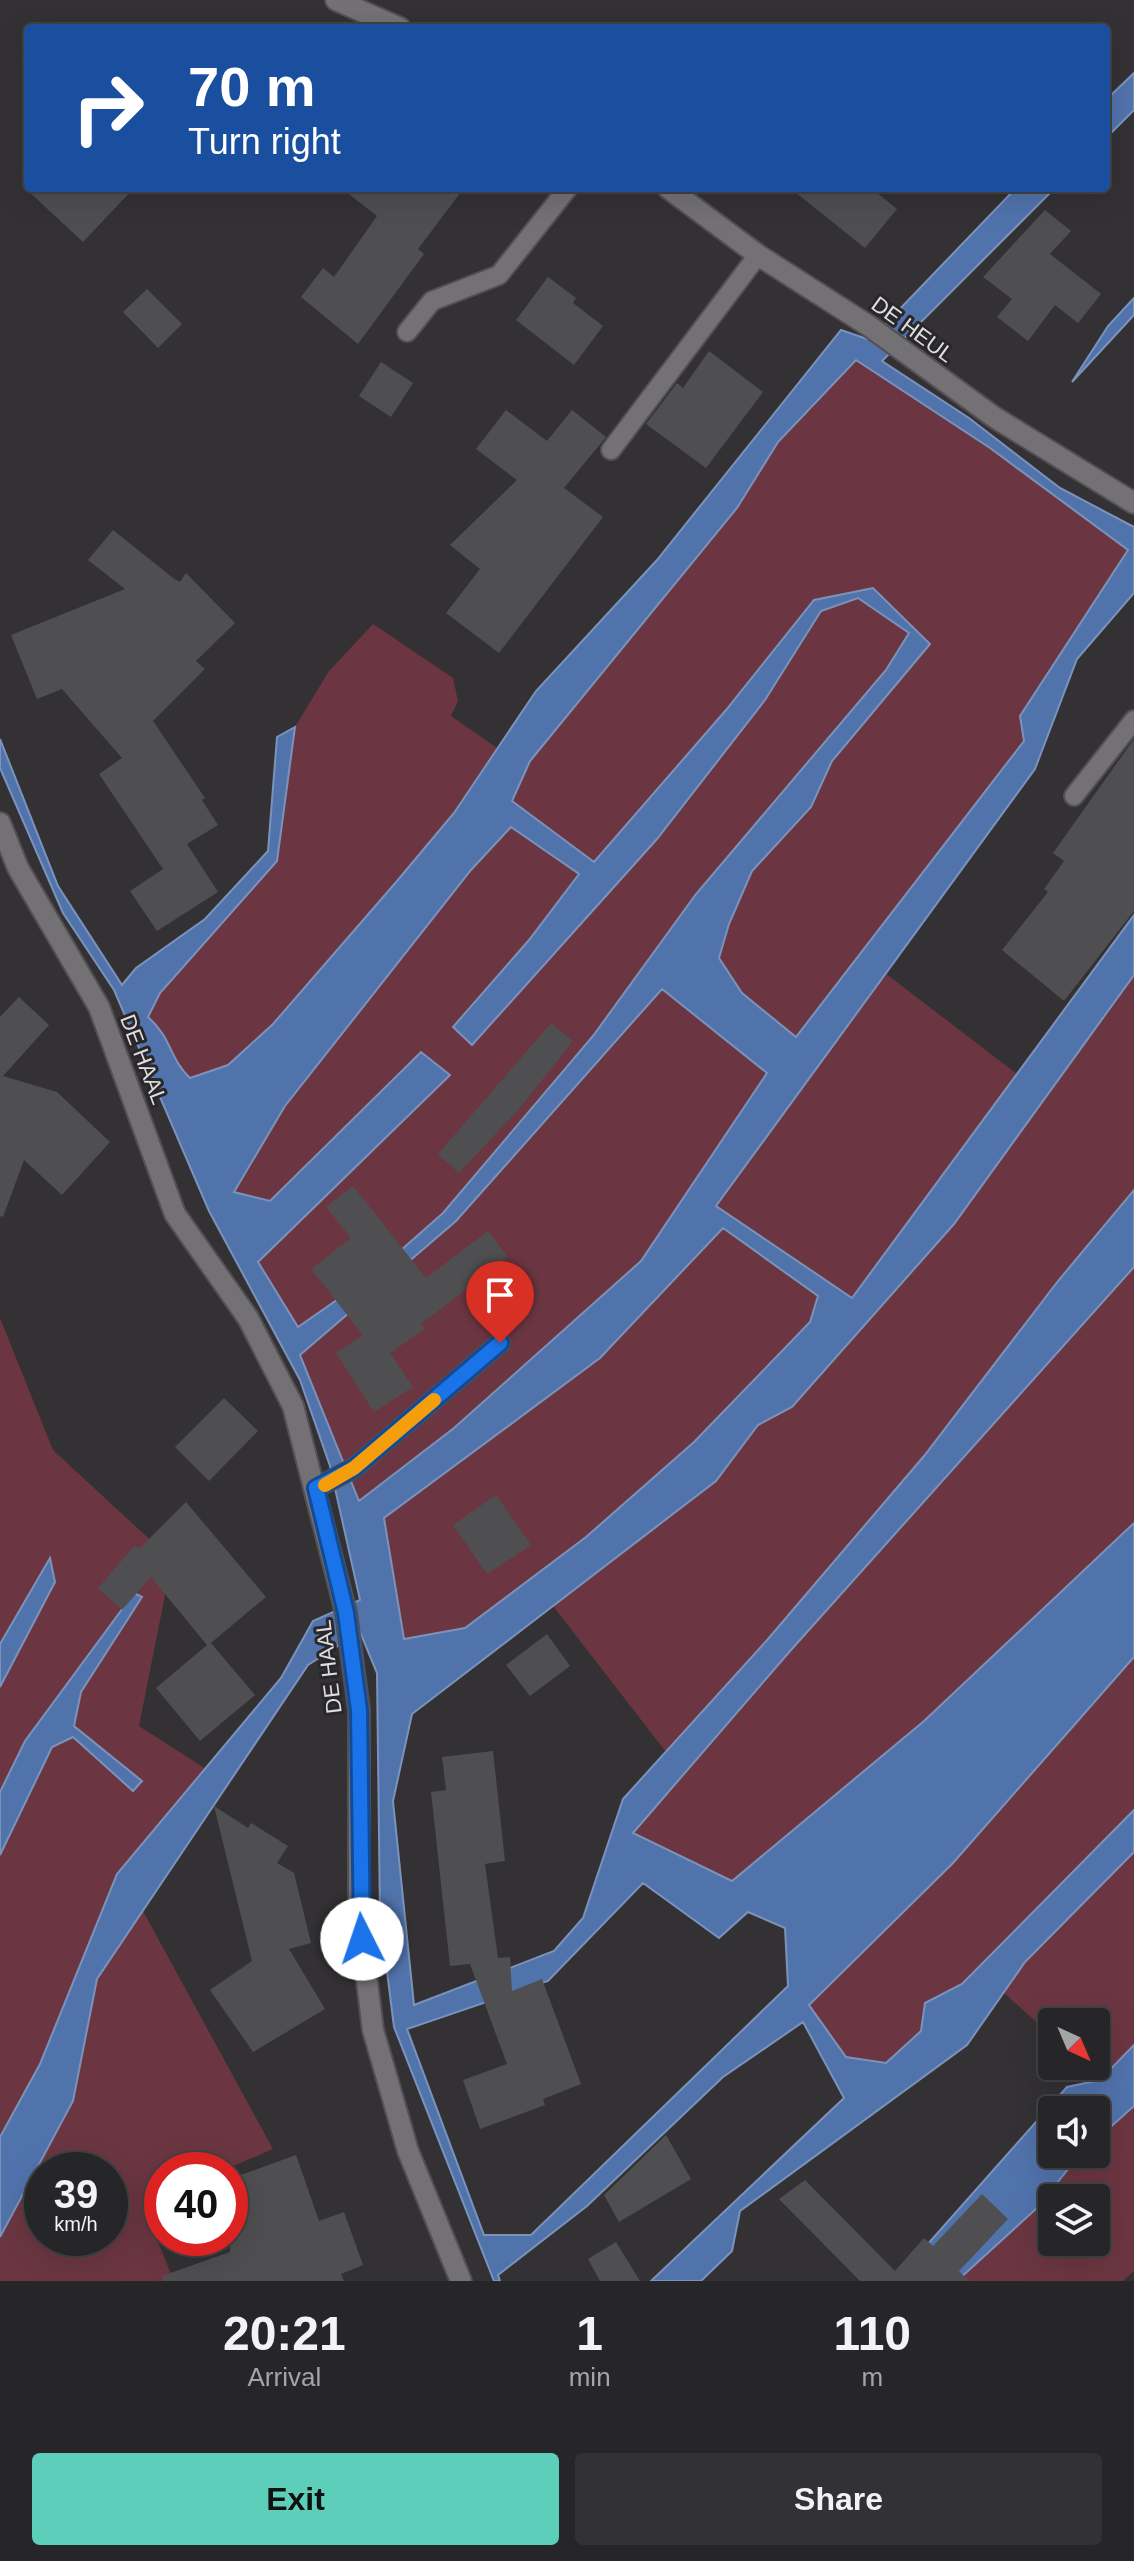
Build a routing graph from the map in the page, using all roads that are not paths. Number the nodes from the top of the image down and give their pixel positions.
1 (336, 0) edge
2 (391, 24) edge
3 (565, 192) edge
4 (673, 192) edge
5 (758, 255) junction
6 (407, 332) dead end
7 (611, 450) dead end
8 (1134, 503) edge
9 (1134, 720) edge
10 (1074, 796) dead end
11 (0, 823) edge
12 (500, 1343) dead end
13 (321, 1486) junction
14 (461, 2281) edge

1 - 2 street
3 - 6 lane
4 - 5 street, DE HEUL
5 - 7 lane
5 - 8 street, DE HEUL
9 - 10 lane
11 - 13 street, DE HAAL
12 - 13 lane
13 - 14 street, DE HAAL

